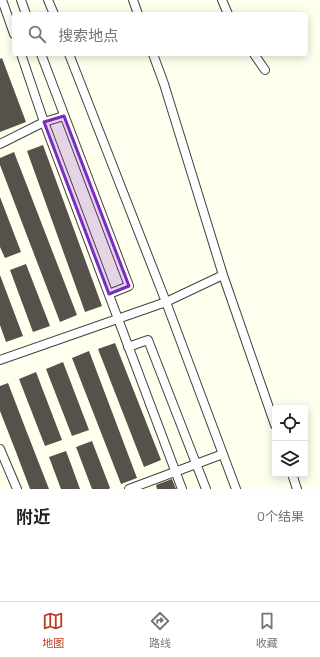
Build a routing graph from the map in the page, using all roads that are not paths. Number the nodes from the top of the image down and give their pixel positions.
1 (2, 0) edge
2 (21, 0) edge
3 (48, 0) edge
4 (133, 0) edge
5 (222, 0) edge
6 (25, 12) edge
7 (53, 12) edge
8 (137, 12) edge
9 (227, 12) edge
10 (12, 28) edge
11 (22, 56) edge
12 (42, 56) edge
13 (70, 56) edge
14 (154, 56) edge
15 (255, 56) edge
16 (264, 70) dead end
17 (64, 116) junction
18 (44, 122) junction
19 (0, 144) edge
20 (223, 275) junction
21 (109, 294) junction
22 (166, 302) junction
23 (118, 318) junction
24 (128, 347) junction
25 (0, 360) edge
26 (272, 416) edge
27 (0, 449) edge
28 (223, 454) junction
29 (197, 464) junction
30 (175, 472) junction
31 (293, 477) edge
32 (17, 489) edge
33 (129, 489) edge
34 (182, 489) edge
35 (206, 489) edge
36 (236, 489) edge
37 (297, 489) edge

1 - 10 street
2 - 6 street
3 - 7 street
4 - 8 street
5 - 9 street
11 - 18 street
12 - 17 street
13 - 22 street
14 - 20 street
15 - 16 street
17 - 18 street
17 - 21 street
18 - 19 street
18 - 21 street
20 - 22 street
20 - 26 street
21 - 23 street
22 - 23 street
22 - 28 street
23 - 24 street
23 - 25 street
24 - 29 street
24 - 30 street
27 - 32 street
28 - 29 street
28 - 36 street
29 - 30 street
29 - 35 street
30 - 33 street
30 - 34 street
31 - 37 street

